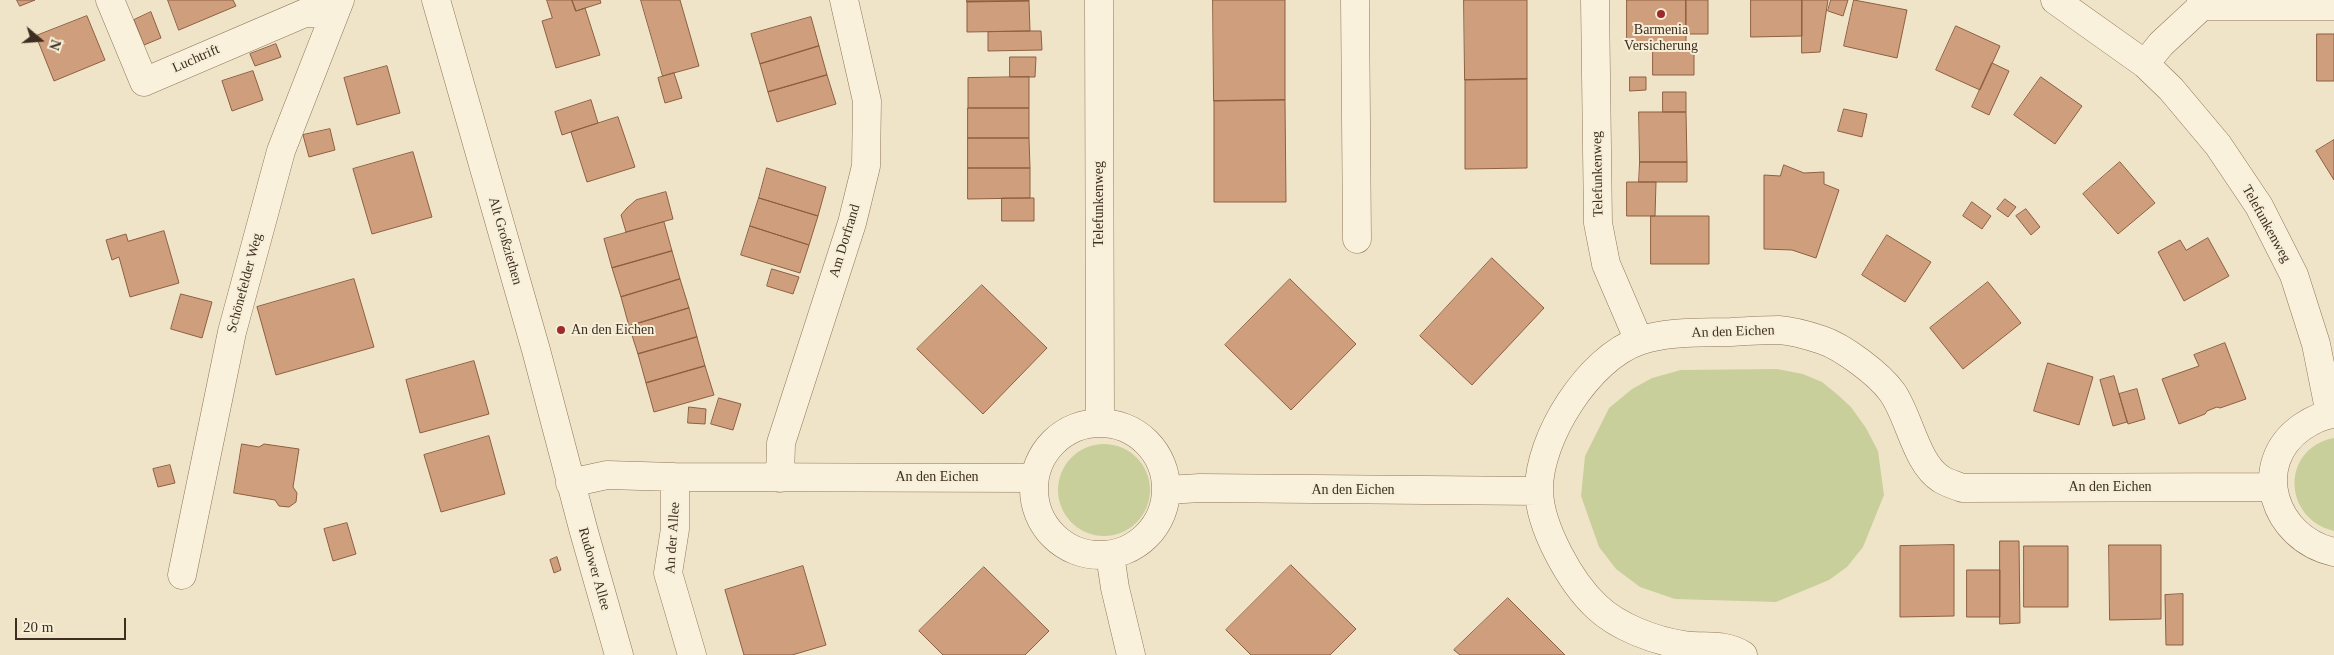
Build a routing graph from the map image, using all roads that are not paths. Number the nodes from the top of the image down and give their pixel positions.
1 (110, 0) edge
2 (436, 0) edge
3 (844, 0) edge
4 (1355, 0) edge
5 (1595, 0) edge
6 (2055, 0) edge
7 (1107, 3) edge
8 (2202, 3) edge
9 (2334, 6) edge
10 (337, 7) edge
11 (2145, 64) junction
12 (1357, 239) dead end
13 (1639, 341) junction
14 (2332, 414) edge
15 (1100, 422) junction
16 (676, 477) junction
17 (780, 478) junction
18 (1034, 478) junction
19 (570, 482) junction
20 (2273, 487) junction
21 (1167, 490) junction
22 (1539, 490) junction
23 (2334, 552) edge
24 (1110, 555) junction
25 (182, 575) dead end
26 (619, 655) edge
27 (692, 655) edge
28 (1131, 655) edge
29 (1743, 655) edge

1 - 10 street, Luchtrift
2 - 19 street, Alt Großziethen
3 - 17 street, Am Dorfrand
4 - 12 street
5 - 13 street, Telefunkenweg
6 - 11 street, Telefunkenweg
7 - 15 street, Telefunkenweg
8 - 9 street
8 - 11 street
10 - 25 street, Schönefelder Weg
11 - 14 street, Telefunkenweg
13 - 20 street, An den Eichen
13 - 22 street, An den Eichen
14 - 20 street, Telefunkenweg
15 - 18 street
15 - 21 street
16 - 17 street, An den Eichen
16 - 19 street, An den Eichen
16 - 27 street, An der Allee
17 - 18 street, An den Eichen
18 - 24 street
19 - 26 street, Rudower Allee
20 - 23 street, Telefunkenweg
21 - 22 street, An den Eichen
21 - 24 street
22 - 29 street, An den Eichen
24 - 28 street

